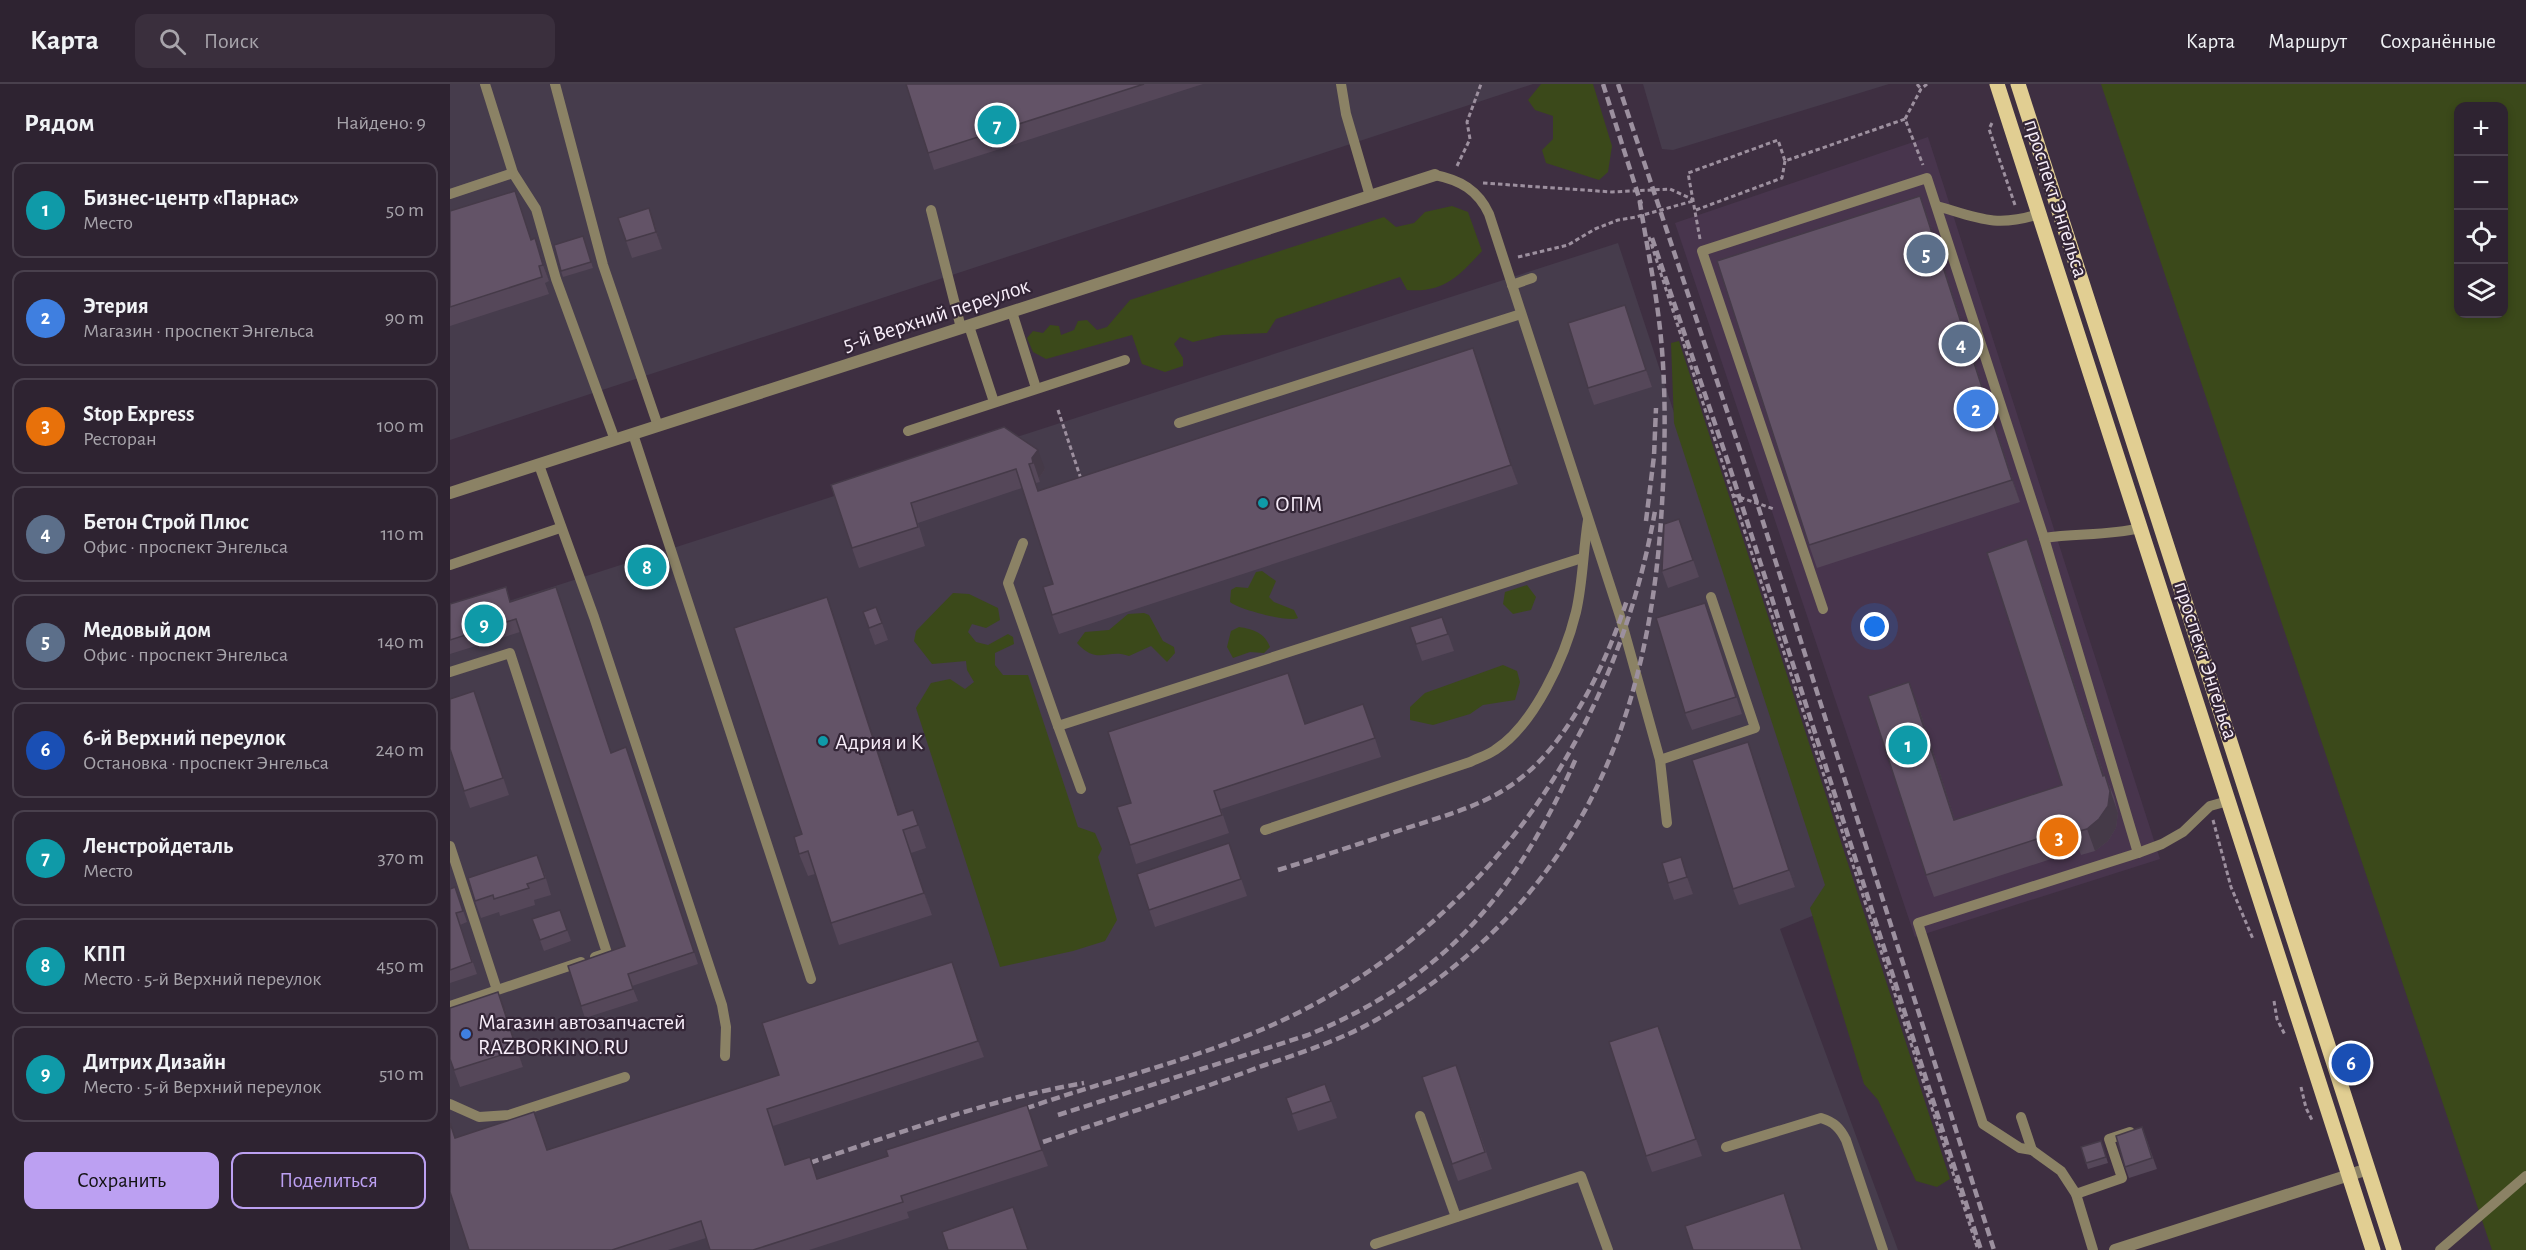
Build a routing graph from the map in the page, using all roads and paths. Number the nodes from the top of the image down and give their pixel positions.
1 (484, 84) edge
2 (555, 84) edge
3 (1341, 84) edge
4 (1481, 84) edge
5 (1917, 84) edge
6 (1927, 84) edge
7 (1997, 84) edge
8 (2018, 84) edge
9 (1921, 89) junction
10 (1905, 118) junction
11 (1993, 120) dead end
12 (1785, 161) junction
13 (513, 173) junction
14 (1435, 176) joint
15 (1451, 178) junction
16 (1928, 178) junction
17 (1463, 183) junction
18 (450, 194) edge
19 (1370, 196) junction
20 (1694, 200) junction
21 (1937, 206) junction
22 (931, 210) dead end
23 (1696, 210) junction
24 (2039, 214) junction
25 (2015, 222) junction
26 (1649, 237) dead end
27 (1702, 251) junction
28 (1504, 260) junction
29 (1532, 278) dead end
30 (1512, 285) junction
31 (1012, 312) junction
32 (1521, 314) junction
33 (965, 327) junction
34 (1125, 360) dead end
35 (1036, 388) junction
36 (994, 402) junction
37 (1058, 410) dead end
38 (1179, 423) dead end
39 (658, 426) junction
40 (908, 431) dead end
41 (633, 434) junction
42 (615, 440) junction
43 (539, 465) junction
44 (1083, 485) edge
45 (450, 493) edge
46 (1733, 495) junction
47 (1789, 507) junction
48 (1589, 517) junction
49 (560, 528) junction
50 (2140, 528) junction
51 (2044, 538) junction
52 (1023, 543) dead end
53 (1582, 558) junction
54 (450, 565) edge
55 (1711, 597) dead end
56 (1823, 609) dead end
57 (450, 672) edge
58 (1058, 726) junction
59 (1660, 760) junction
60 (1081, 789) dead end
61 (2228, 801) junction
62 (2210, 807) junction
63 (1667, 823) dead end
64 (1265, 830) dead end
65 (450, 846) edge
66 (2138, 853) junction
67 (2257, 946) dead end
68 (811, 979) dead end
69 (497, 990) junction
70 (2273, 997) dead end
71 (450, 1006) edge
72 (2289, 1043) dead end
73 (725, 1056) dead end
74 (625, 1077) dead end
75 (2299, 1077) dead end
76 (450, 1104) edge
77 (1420, 1116) dead end
78 (2021, 1117) dead end
79 (2314, 1124) dead end
80 (2136, 1130) edge
81 (1726, 1147) dead end
82 (2032, 1150) junction
83 (2368, 1169) junction
84 (2349, 1175) junction
85 (2526, 1176) edge
86 (2076, 1194) junction
87 (1456, 1217) junction
88 (1375, 1244) dead end
89 (1608, 1250) edge
90 (1882, 1250) edge
91 (1978, 1250) edge
92 (2093, 1250) edge
93 (2118, 1250) edge
94 (2373, 1250) edge
95 (2394, 1250) edge
96 (2440, 1250) edge

1 - 13 lane
2 - 39 lane
3 - 19 lane
4 - 15 path
5 - 9 path
6 - 9 path
7 - 24 main road, проспект Энгельса
8 - 83 main road, проспект Энгельса
9 - 10 path
10 - 12 path
10 - 16 path
11 - 25 path
12 - 20 path
12 - 23 path
13 - 18 lane
13 - 42 lane
14 - 15 lane
14 - 19 street, 5-й Верхний переулок
15 - 17 lane
16 - 21 lane
16 - 27 lane
17 - 20 path
17 - 28 lane
19 - 31 street, 5-й Верхний переулок
20 - 23 path
20 - 28 path
21 - 25 lane
21 - 51 lane
22 - 33 lane
23 - 27 path
24 - 25 lane
24 - 50 main road, проспект Энгельса
26 - 46 path
27 - 47 lane
28 - 30 lane
29 - 30 lane
30 - 32 lane
31 - 33 street, 5-й Верхний переулок
31 - 35 lane
32 - 38 lane
32 - 48 lane
33 - 36 lane
33 - 39 street, 5-й Верхний переулок
34 - 35 lane
35 - 36 lane
36 - 40 lane
37 - 44 path
39 - 41 street, 5-й Верхний переулок
41 - 42 street, 5-й Верхний переулок
41 - 68 lane
42 - 43 street, 5-й Верхний переулок
43 - 45 street, 5-й Верхний переулок
43 - 49 lane
46 - 47 path
46 - 91 path
47 - 56 lane
48 - 53 lane
48 - 59 lane
49 - 54 lane
49 - 73 lane
50 - 51 lane
50 - 61 main road, проспект Энгельса
51 - 66 lane
52 - 58 lane
53 - 58 lane
53 - 64 lane
55 - 59 lane
57 - 69 lane
58 - 60 lane
59 - 63 lane
61 - 62 lane
61 - 84 main road, проспект Энгельса
62 - 66 lane
62 - 67 path
65 - 69 lane
66 - 82 lane
69 - 71 lane
70 - 72 path
74 - 76 lane
75 - 79 path
77 - 87 lane
78 - 82 lane
80 - 86 lane
81 - 90 lane
82 - 86 lane
83 - 84 street
83 - 95 main road, проспект Энгельса
84 - 93 street
84 - 94 main road, проспект Энгельса
85 - 96 lane
86 - 92 lane
87 - 88 lane
87 - 89 lane

